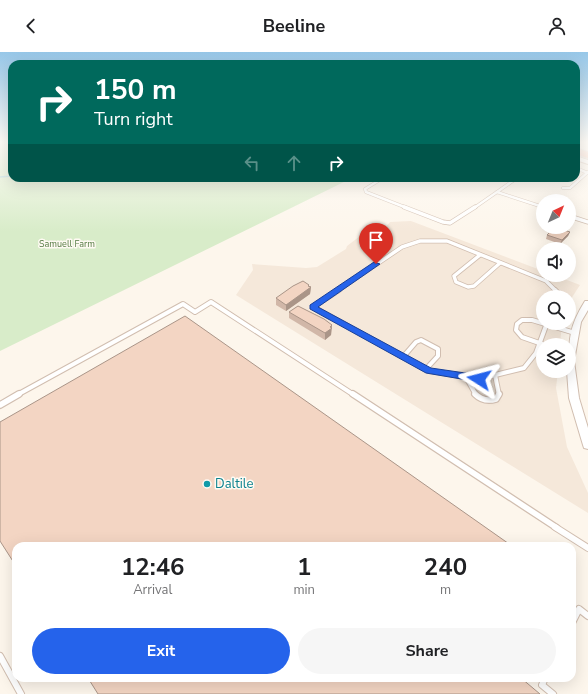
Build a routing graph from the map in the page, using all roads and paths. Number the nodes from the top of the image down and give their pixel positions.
1 (588, 173) edge
2 (580, 180) edge
3 (375, 182) edge
4 (511, 182) edge
5 (577, 182) edge
6 (563, 188) dead end
7 (497, 192) junction
8 (536, 205) edge
9 (576, 218) edge
10 (588, 222) edge
11 (480, 255) junction
12 (500, 263) junction
13 (554, 290) edge
14 (588, 303) edge
15 (536, 321) edge
16 (565, 330) edge
17 (575, 333) junction
18 (574, 338) edge
19 (536, 343) edge
20 (536, 353) edge
21 (403, 357) junction
22 (426, 369) junction
23 (494, 375) junction
24 (466, 377) junction
25 (572, 378) edge
26 (0, 405) edge
27 (584, 418) edge
28 (588, 444) edge
29 (588, 548) edge
30 (576, 615) edge
31 (588, 616) edge
32 (0, 656) edge
33 (12, 678) edge
34 (14, 682) edge
35 (543, 682) edge
36 (21, 694) edge
37 (553, 694) edge

1 - 2 lane
3 - 7 lane
4 - 7 lane
5 - 6 lane
7 - 8 lane
9 - 10 lane
11 - 12 lane
11 - 12 lane
11 - 21 lane
12 - 13 lane
14 - 17 street
15 - 19 lane
16 - 17 lane
17 - 18 street
20 - 23 lane
21 - 22 lane
21 - 22 lane
22 - 24 lane
23 - 24 lane
23 - 24 lane
25 - 27 street
26 - 29 lane
27 - 28 street
30 - 31 lane
32 - 33 lane
34 - 36 lane
35 - 37 lane

